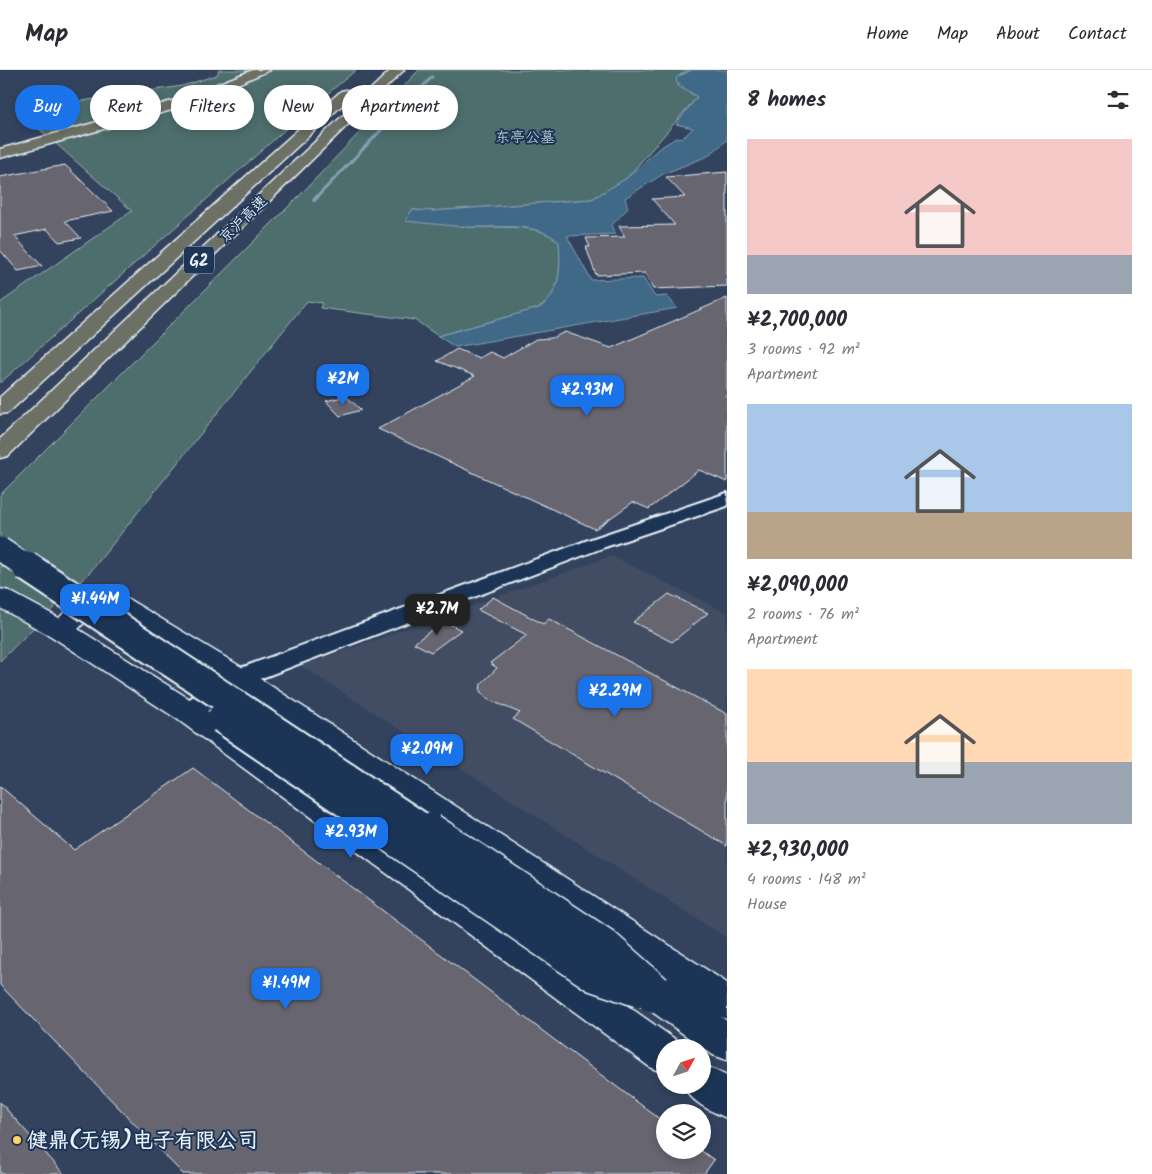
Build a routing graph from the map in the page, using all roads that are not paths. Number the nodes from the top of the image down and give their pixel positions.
1 (243, 70) edge
2 (264, 70) edge
3 (398, 70) edge
4 (359, 83) dead end
5 (0, 146) edge
6 (0, 154) edge
7 (0, 408) edge
8 (0, 450) edge
9 (727, 499) edge
10 (0, 549) edge
11 (0, 566) edge
12 (0, 597) edge
13 (61, 630) junction
14 (238, 678) junction
15 (188, 712) junction
16 (654, 993) junction
17 (727, 1003) edge
18 (727, 1043) edge
19 (656, 1049) edge
20 (711, 1088) edge
21 (727, 1099) edge

1 - 5 highway
2 - 6 highway
3 - 8 highway, 京沪高速 / G2
4 - 7 highway, 京沪高速 / G2
9 - 14 street
10 - 16 main road, bridge
11 - 16 main road, bridge
12 - 13 main road
13 - 14 main road
13 - 15 main road
14 - 15 street
14 - 17 main road
15 - 19 main road
16 - 18 main road
20 - 21 main road

